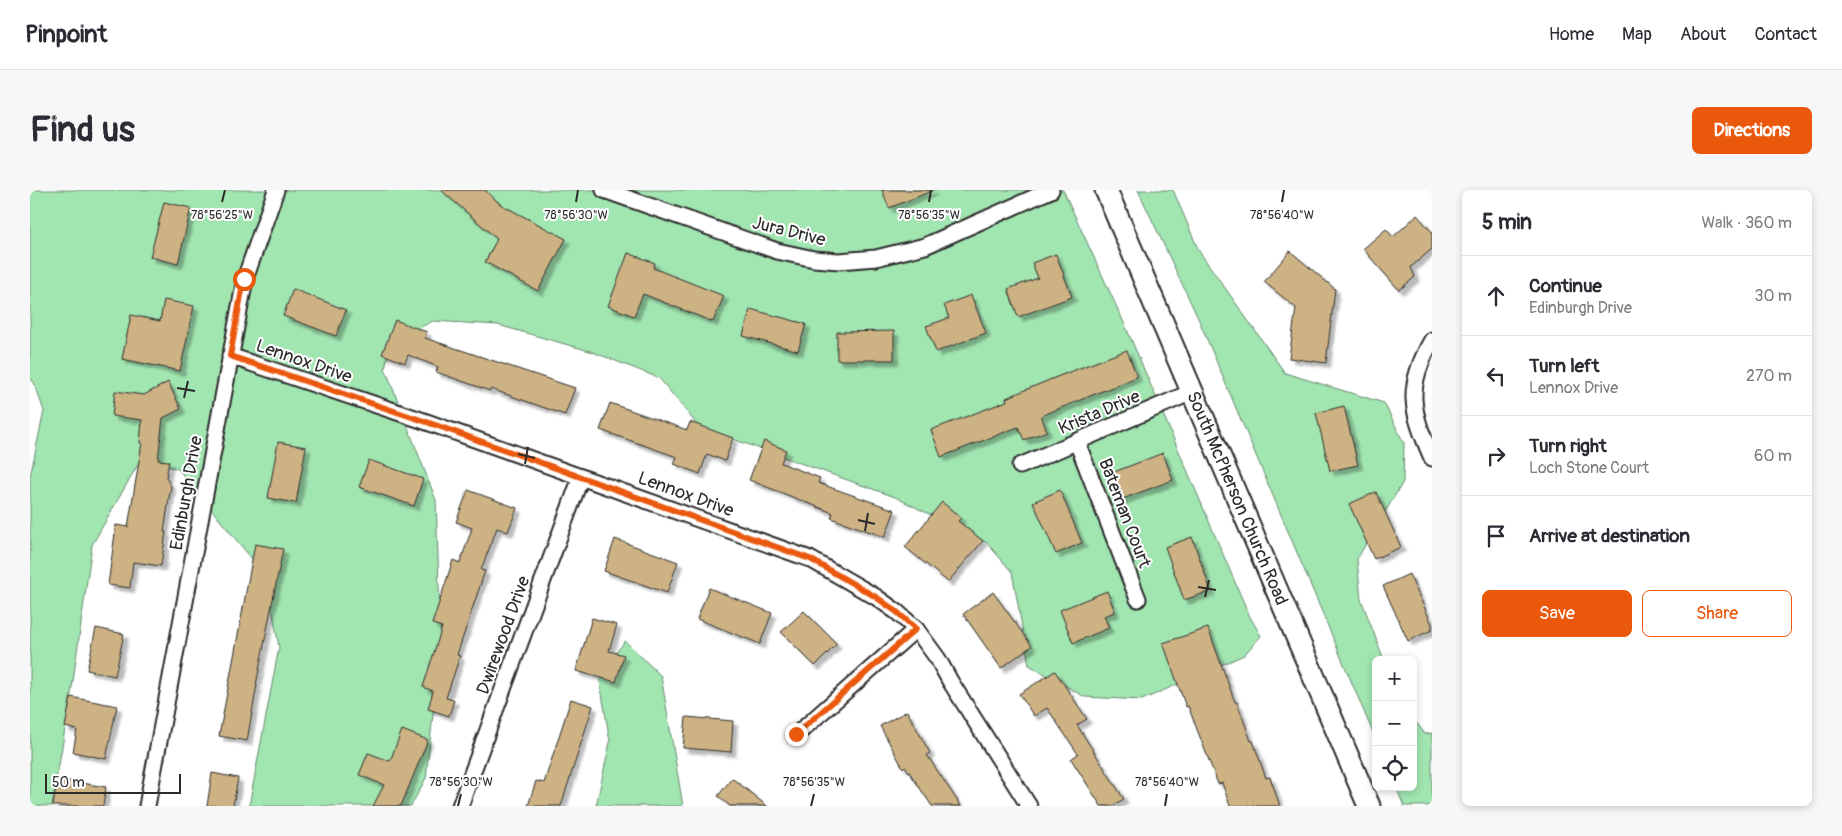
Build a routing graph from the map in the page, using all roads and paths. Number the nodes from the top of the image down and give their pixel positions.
1 (276, 190) edge
2 (604, 190) edge
3 (1051, 190) edge
4 (1106, 190) edge
5 (1432, 340) edge
6 (230, 356) junction
7 (1192, 392) junction
8 (1077, 442) junction
9 (1432, 458) edge
10 (1020, 466) dead end
11 (581, 477) junction
12 (1138, 598) dead end
13 (916, 629) junction
14 (796, 734) dead end
15 (146, 806) edge
16 (460, 806) edge
17 (1030, 806) edge
18 (1369, 806) edge

1 - 6 street, Edinburgh Drive
2 - 3 street, Jura Drive
4 - 7 main road, South McPherson Church Road
5 - 9 street
6 - 11 street, Lennox Drive
6 - 15 street, Edinburgh Drive
7 - 8 street, Krista Drive
7 - 18 main road, South McPherson Church Road
8 - 10 street, Krista Drive
8 - 12 street, Bateman Court
11 - 13 street, Lennox Drive
11 - 16 street, Dwirewood Drive
13 - 14 street
13 - 17 street, Lennox Drive

